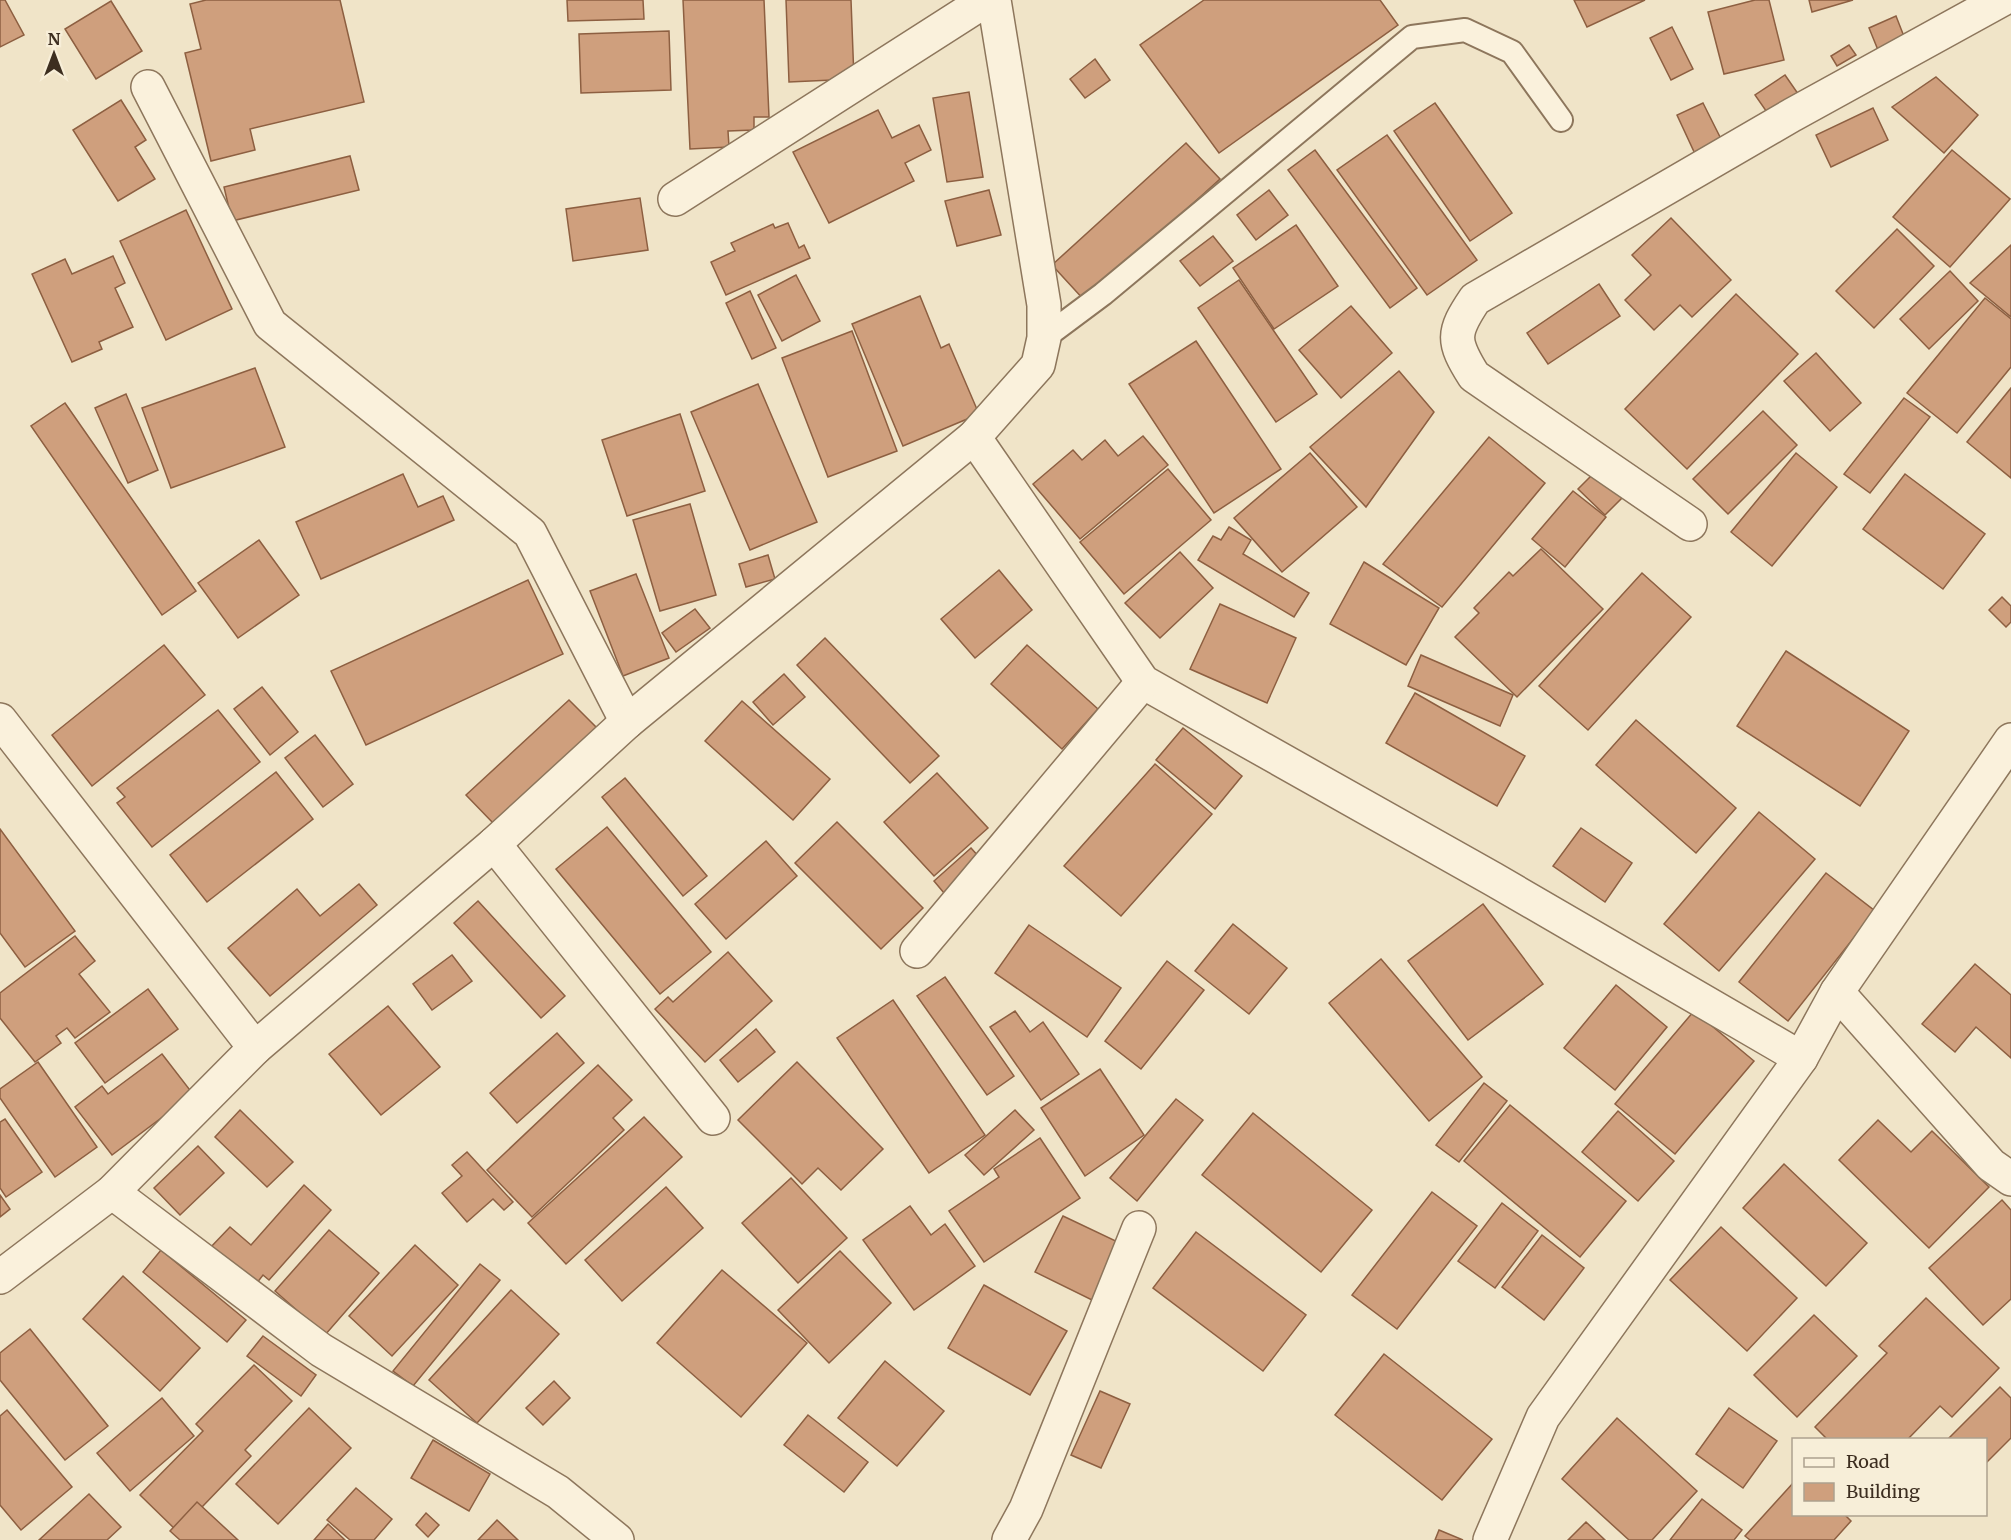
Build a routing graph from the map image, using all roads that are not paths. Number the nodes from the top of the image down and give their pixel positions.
1 (987, 0) edge
2 (994, 0) edge
3 (2001, 0) edge
4 (148, 87) dead end
5 (1561, 120) dead end
6 (675, 199) dead end
7 (1044, 338) junction
8 (974, 437) junction
9 (1690, 524) dead end
10 (1143, 682) junction
11 (0, 720) edge
12 (627, 722) junction
13 (2011, 740) edge
14 (494, 844) junction
15 (917, 951) dead end
16 (1837, 992) junction
17 (255, 1048) junction
18 (1801, 1058) junction
19 (713, 1118) dead end
20 (2011, 1179) edge
21 (112, 1192) junction
22 (1139, 1228) dead end
23 (0, 1277) edge
24 (617, 1540) edge
25 (1009, 1540) edge
26 (1490, 1540) edge

1 - 6 street
2 - 7 street
3 - 9 street
4 - 12 street
5 - 7 lane
7 - 8 street
8 - 10 street
8 - 12 street
10 - 15 street
10 - 18 street
11 - 17 street
12 - 14 street
13 - 16 street
14 - 17 street
14 - 19 street
16 - 18 street
16 - 20 street
17 - 21 street
18 - 26 street
21 - 23 street
21 - 24 street
22 - 25 street

